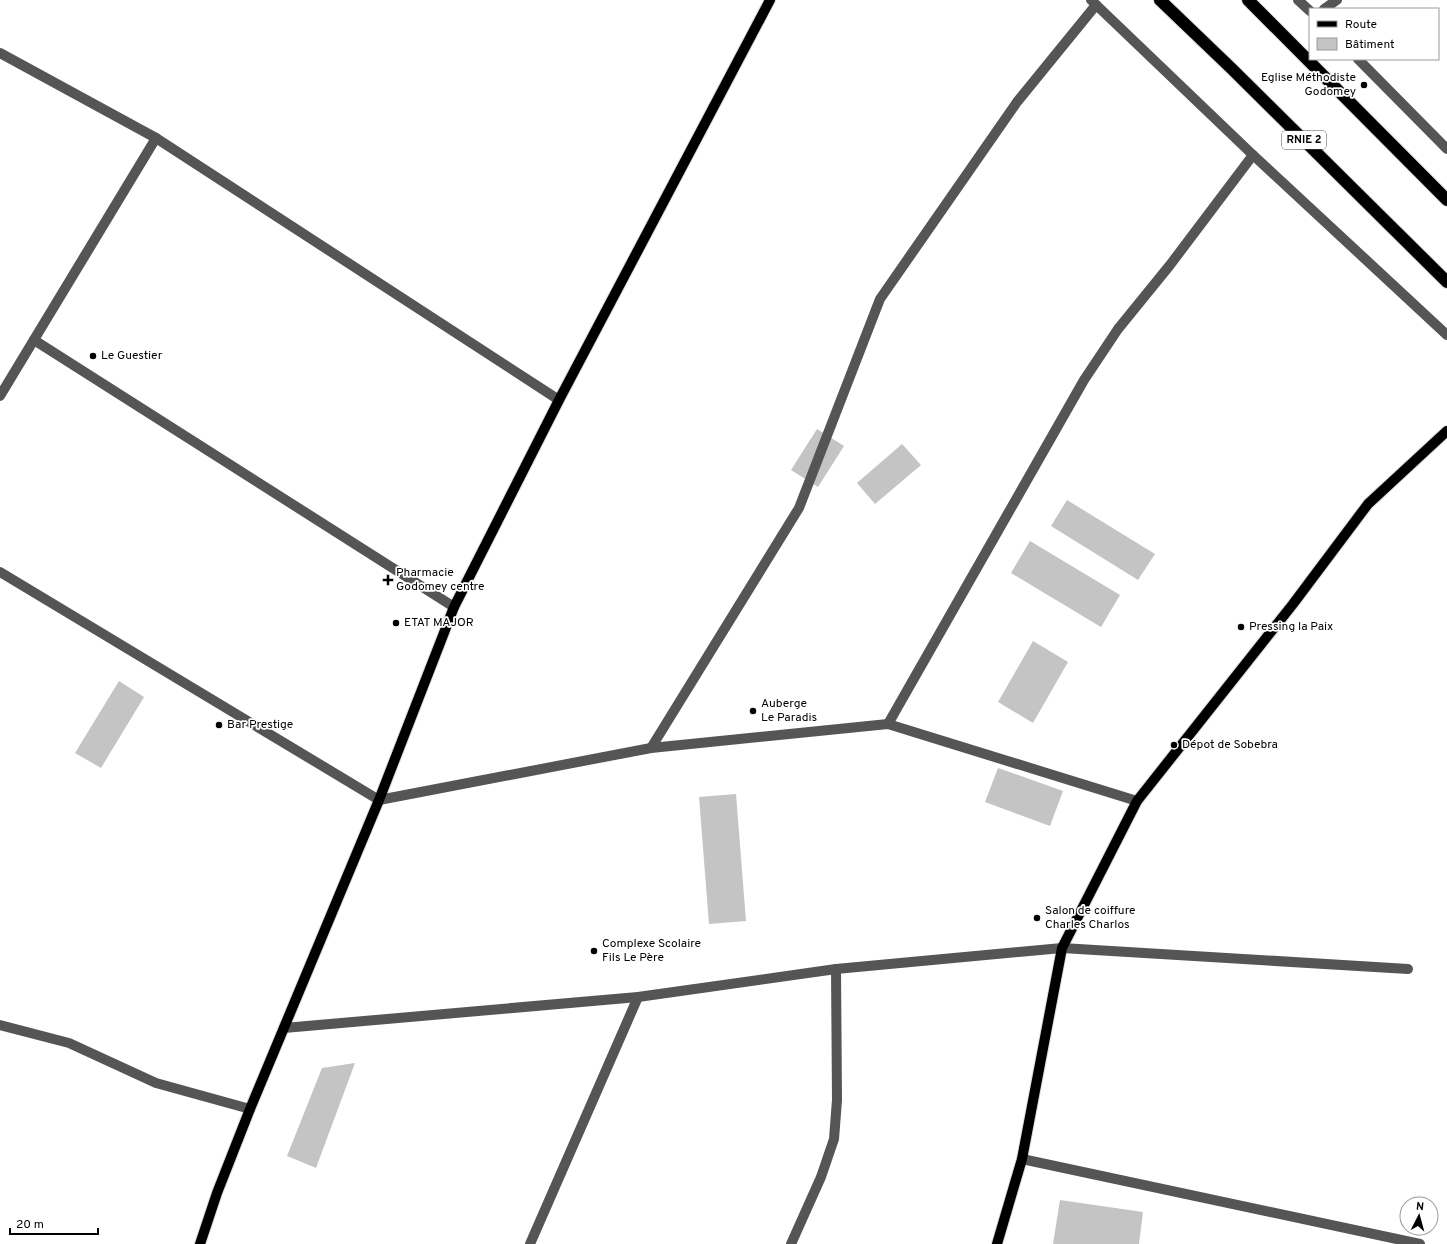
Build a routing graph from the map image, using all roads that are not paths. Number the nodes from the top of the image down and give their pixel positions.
1 (770, 0) edge
2 (1160, 0) edge
3 (1248, 0) edge
4 (1298, 0) edge
5 (1337, 0) edge
6 (1093, 2) edge
7 (1325, 8) edge
8 (1309, 10) edge
9 (0, 53) edge
10 (1359, 60) edge
11 (156, 138) junction
12 (1447, 149) edge
13 (1253, 155) junction
14 (1447, 200) edge
15 (1447, 282) edge
16 (1447, 335) edge
17 (34, 340) junction
18 (0, 396) edge
19 (559, 400) junction
20 (1447, 431) edge
21 (0, 572) edge
22 (454, 607) junction
23 (888, 724) junction
24 (651, 748) junction
25 (379, 800) junction
26 (1138, 801) junction
27 (1062, 948) junction
28 (836, 969) junction
29 (1408, 969) dead end
30 (638, 997) junction
31 (0, 1025) edge
32 (284, 1028) junction
33 (250, 1109) junction
34 (1022, 1159) junction
35 (200, 1244) edge
36 (530, 1244) edge
37 (791, 1244) edge
38 (997, 1244) edge
39 (1420, 1244) edge

1 - 19 main road
2 - 15 highway, RNIE 2 / RNIE 2
3 - 14 highway
4 - 8 street
5 - 7 street
6 - 13 street
6 - 24 street
9 - 11 street
10 - 12 street
11 - 17 street
11 - 19 street
13 - 16 street
13 - 23 street
17 - 18 street
17 - 22 street
19 - 22 main road
20 - 26 main road
21 - 25 street
22 - 25 main road
23 - 24 street
23 - 26 street
24 - 25 street
25 - 32 main road
26 - 27 main road
27 - 28 street
27 - 29 street
27 - 34 main road
28 - 30 street
28 - 37 street
30 - 32 street
30 - 36 street
31 - 33 street
32 - 33 main road
33 - 35 main road
34 - 38 main road
34 - 39 street

